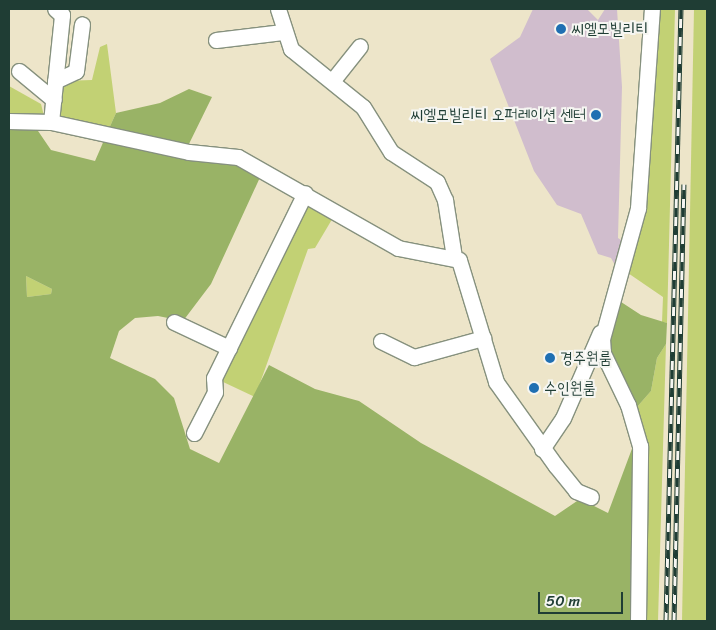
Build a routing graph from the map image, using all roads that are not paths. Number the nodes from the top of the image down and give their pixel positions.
1 (55, 9) edge
2 (278, 9) edge
3 (652, 9) edge
4 (82, 24) dead end
5 (283, 32) junction
6 (216, 40) dead end
7 (360, 46) dead end
8 (19, 71) dead end
9 (332, 80) junction
10 (55, 81) junction
11 (54, 100) junction
12 (9, 121) edge
13 (51, 122) junction
14 (305, 193) junction
15 (454, 258) junction
16 (174, 322) dead end
17 (602, 329) junction
18 (483, 338) junction
19 (381, 341) dead end
20 (229, 348) junction
21 (194, 433) dead end
22 (542, 449) junction
23 (591, 497) dead end
24 (638, 621) edge

1 - 10 street
2 - 5 street
3 - 17 street
4 - 10 street
5 - 6 street
5 - 9 street
7 - 9 street
8 - 11 street
9 - 15 street
10 - 11 street
11 - 13 street
12 - 13 street
13 - 14 street
14 - 15 street
14 - 20 street
15 - 18 street
16 - 20 street
17 - 22 street
17 - 24 street
18 - 19 street
18 - 22 street
20 - 21 street
22 - 23 street

